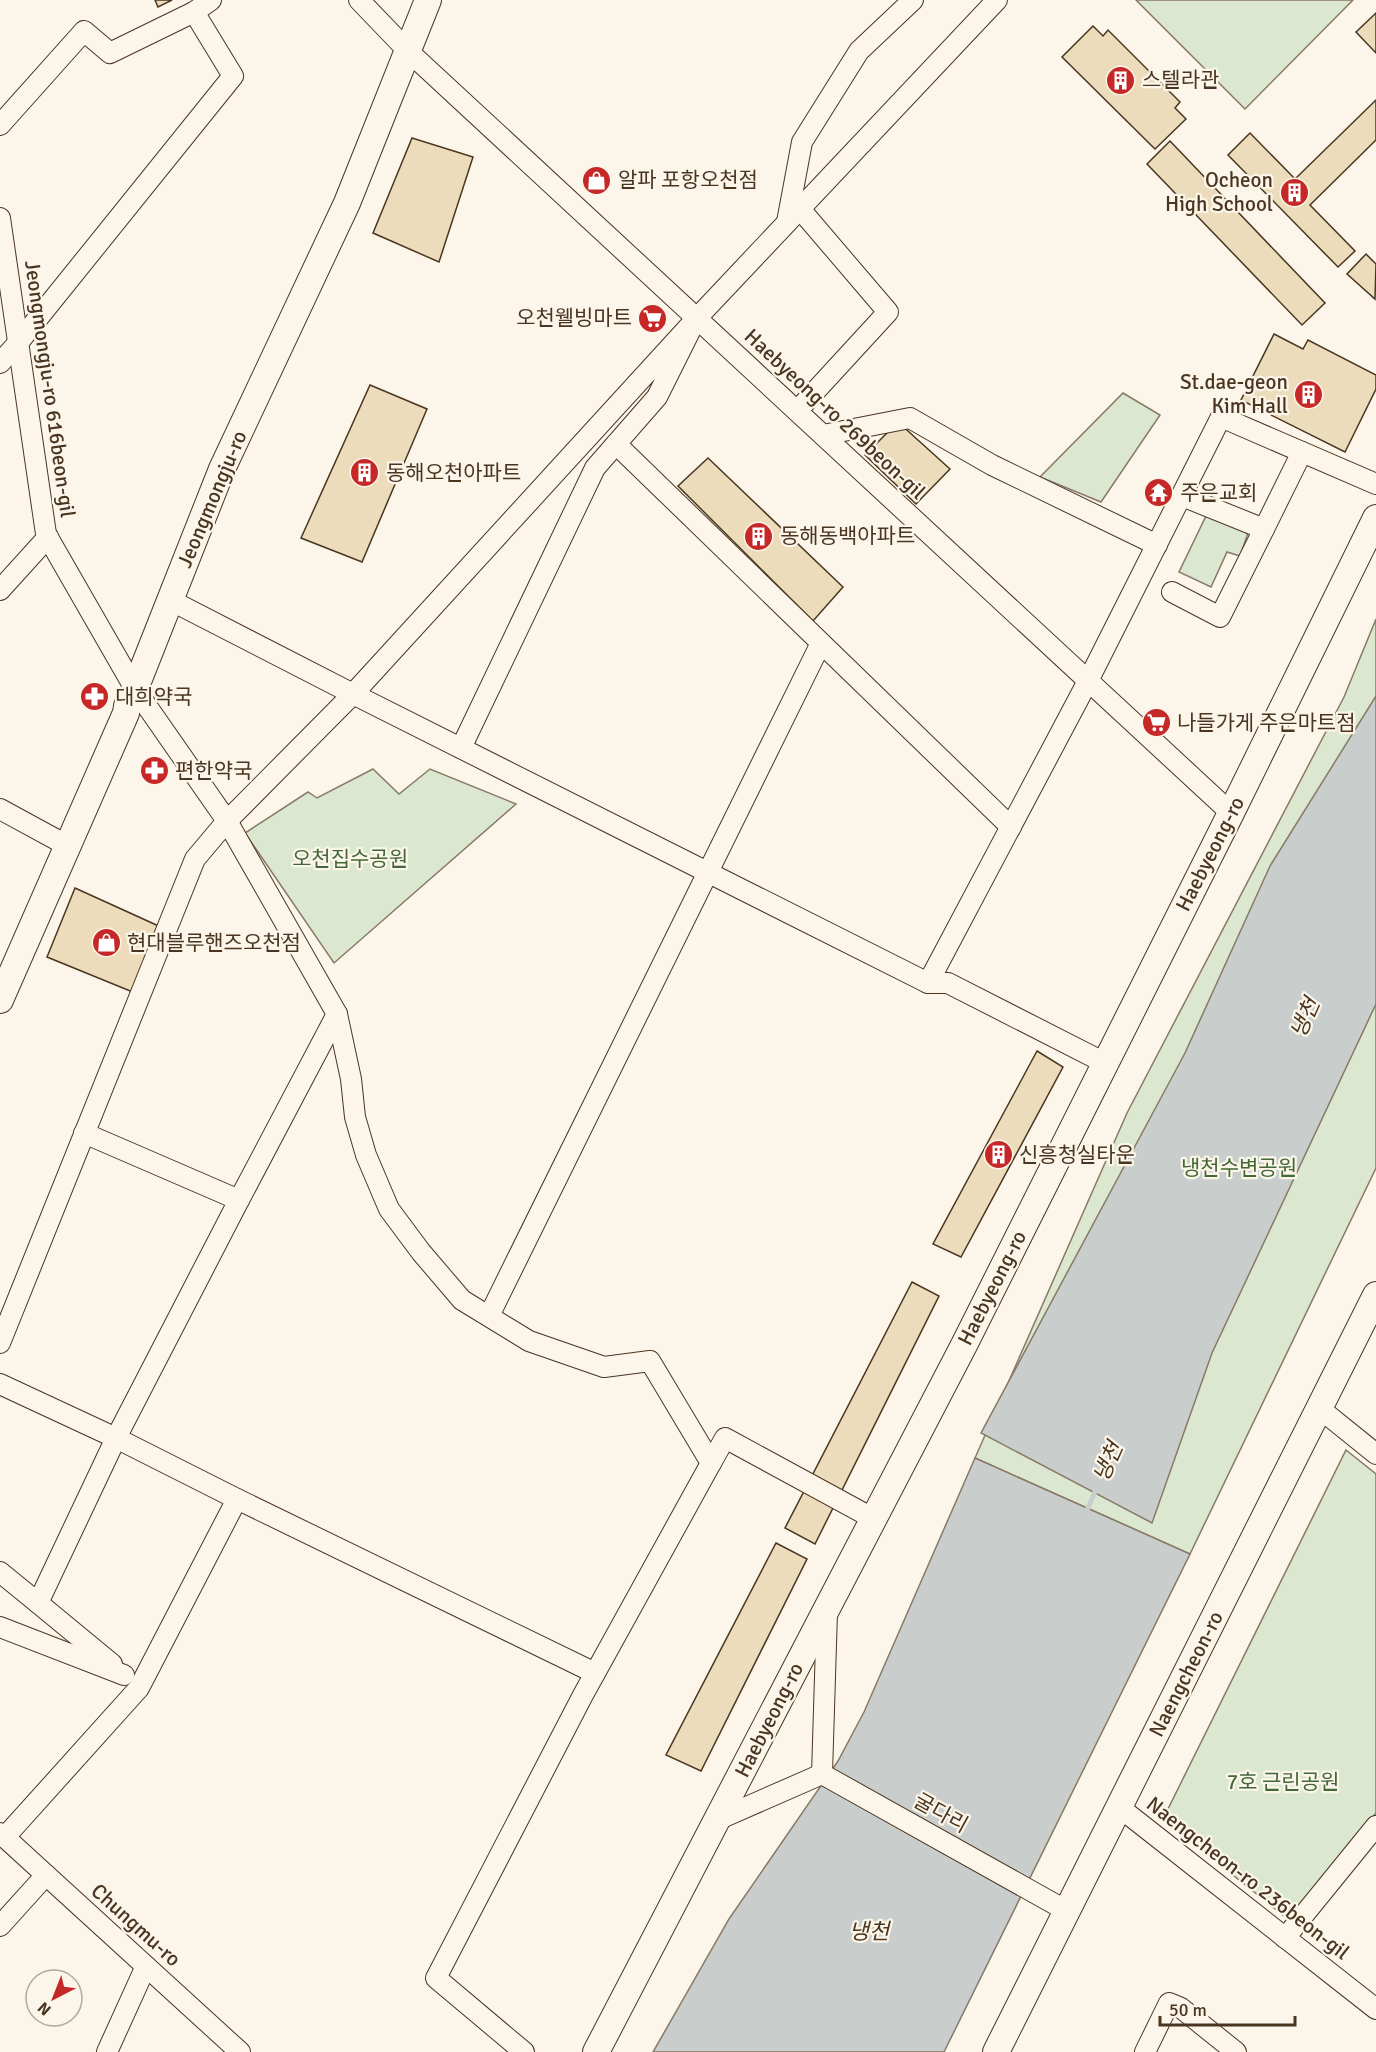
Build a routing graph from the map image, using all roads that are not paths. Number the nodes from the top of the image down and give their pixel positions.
1 (211, 0) edge
2 (359, 0) edge
3 (428, 0) edge
4 (913, 0) edge
5 (997, 0) edge
6 (194, 12) junction
7 (408, 51) junction
8 (0, 125) edge
9 (794, 215) junction
10 (0, 218) edge
11 (696, 319) junction
12 (18, 343) junction
13 (0, 363) edge
14 (796, 411) junction
15 (823, 435) junction
16 (616, 444) junction
17 (1302, 452) junction
18 (1376, 484) edge
19 (1182, 496) junction
20 (1376, 518) edge
21 (1264, 529) junction
22 (48, 537) junction
23 (1157, 544) junction
24 (0, 590) edge
25 (1172, 592) dead end
26 (170, 600) junction
27 (820, 643) junction
28 (1088, 681) junction
29 (135, 689) junction
30 (353, 694) junction
31 (461, 748) junction
32 (0, 809) edge
33 (1231, 813) junction
34 (227, 821) junction
35 (1011, 827) junction
36 (68, 846) junction
37 (706, 872) junction
38 (928, 983) junction
39 (0, 1000) edge
40 (337, 1014) junction
41 (1105, 1063) junction
42 (84, 1133) junction
43 (239, 1200) junction
44 (1376, 1295) edge
45 (489, 1316) junction
46 (0, 1343) edge
47 (0, 1384) edge
48 (1319, 1408) junction
49 (116, 1438) junction
50 (1376, 1454) edge
51 (711, 1463) junction
52 (237, 1499) junction
53 (873, 1519) junction
54 (0, 1572) edge
55 (38, 1603) junction
56 (827, 1608) junction
57 (0, 1627) edge
58 (595, 1673) junction
59 (132, 1682) junction
60 (824, 1775) junction
61 (1119, 1807) junction
62 (717, 1820) junction
63 (1376, 1826) edge
64 (3, 1835) edge
65 (46, 1875) junction
66 (1066, 1911) junction
67 (0, 1926) edge
68 (1285, 1938) junction
69 (146, 1966) junction
70 (1376, 2009) edge
71 (107, 2052) edge
72 (240, 2052) edge
73 (524, 2052) edge
74 (597, 2052) edge
75 (996, 2052) edge
76 (1145, 2052) edge
77 (1236, 2052) edge

1 - 6 street
2 - 7 street, Haebyeong-ro 269beon-gil
3 - 7 main road, Jeongmongju-ro
4 - 9 street
5 - 9 street
6 - 8 street
6 - 12 street
7 - 11 street, Haebyeong-ro 269beon-gil
7 - 26 main road, Jeongmongju-ro
9 - 11 street
9 - 14 street
10 - 12 street, Jeongmongju-ro 616beon-gil
11 - 14 street, Haebyeong-ro 269beon-gil
11 - 16 street
11 - 30 street
12 - 13 street
12 - 22 street, Jeongmongju-ro 616beon-gil
14 - 15 street, Haebyeong-ro 269beon-gil
15 - 23 street
15 - 28 street, Haebyeong-ro 269beon-gil
16 - 27 street
16 - 31 street
17 - 18 street
17 - 19 street
17 - 21 street
19 - 21 street
19 - 23 street
20 - 33 main road, Haebyeong-ro
21 - 25 street
22 - 24 street
22 - 29 street, Jeongmongju-ro 616beon-gil
23 - 28 street
26 - 29 main road, Jeongmongju-ro
26 - 30 street
27 - 35 street
27 - 37 street
28 - 33 street, Haebyeong-ro 269beon-gil
28 - 35 street
29 - 34 street, Jeongmongju-ro 616beon-gil
29 - 36 main road, Jeongmongju-ro
30 - 31 street
30 - 34 street
31 - 37 street
32 - 36 street
33 - 41 main road, Haebyeong-ro
34 - 40 street, Jeongmongju-ro 616beon-gil
34 - 42 street
35 - 38 street
36 - 39 main road, Jeongmongju-ro
37 - 38 street
37 - 45 street
38 - 41 street
40 - 43 street
40 - 45 street, Jeongmongju-ro 616beon-gil
41 - 53 main road, Haebyeong-ro
42 - 43 street
42 - 46 street
43 - 49 street
44 - 48 main road, Naengcheon-ro
45 - 51 street, Jeongmongju-ro 616beon-gil
47 - 49 street
48 - 50 street
48 - 61 main road, Naengcheon-ro
49 - 52 street
49 - 55 street
51 - 53 street
51 - 58 street
52 - 58 street
52 - 59 street
53 - 56 main road, Haebyeong-ro
54 - 55 street
55 - 59 street
56 - 60 street
56 - 62 main road, Haebyeong-ro
57 - 59 street
58 - 73 street
59 - 64 street
60 - 62 street
60 - 66 street, 굴다리
61 - 66 main road, Naengcheon-ro
61 - 68 street, Naengcheon-ro 236beon-gil
62 - 74 main road, Haebyeong-ro
63 - 68 street
64 - 65 street, Chungmu-ro
65 - 67 street
65 - 69 street, Chungmu-ro
66 - 75 main road, Naengcheon-ro
68 - 70 street, Naengcheon-ro 236beon-gil
69 - 71 street
69 - 72 street, Chungmu-ro
76 - 77 street

